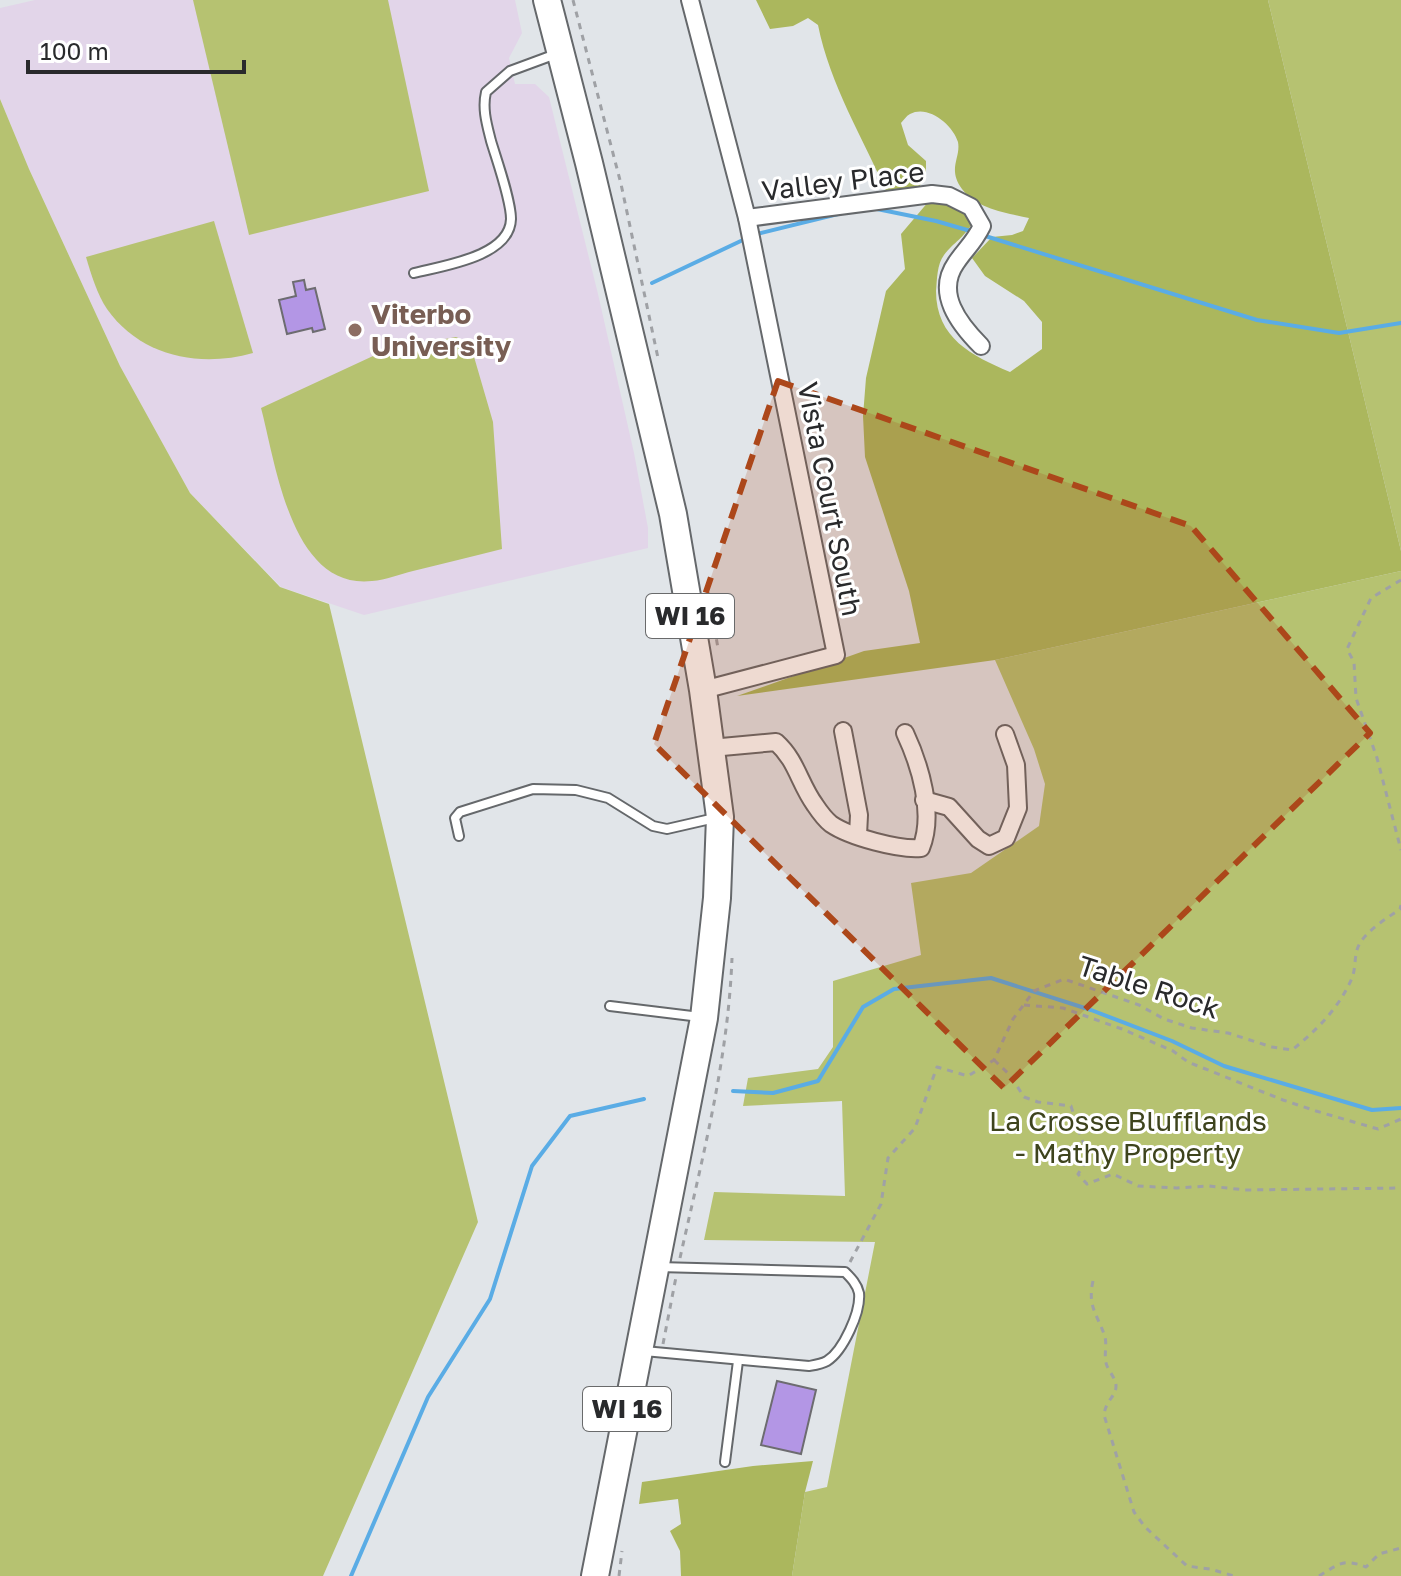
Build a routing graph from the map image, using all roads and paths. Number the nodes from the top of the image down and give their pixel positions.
1 (547, 0) edge
2 (573, 0) edge
3 (690, 0) edge
4 (560, 53) junction
5 (747, 218) junction
6 (414, 273) dead end
7 (981, 346) dead end
8 (659, 362) dead end
9 (1401, 580) edge
10 (707, 588) dead end
11 (718, 651) dead end
12 (703, 690) junction
13 (843, 731) dead end
14 (905, 733) dead end
15 (1005, 734) dead end
16 (711, 748) junction
17 (924, 800) junction
18 (720, 817) junction
19 (858, 835) junction
20 (459, 836) dead end
21 (1401, 850) edge
22 (1401, 905) edge
23 (732, 948) dead end
24 (1024, 1005) junction
25 (610, 1006) dead end
26 (704, 1018) junction
27 (994, 1060) junction
28 (1401, 1119) edge
29 (1401, 1188) edge
30 (667, 1268) junction
31 (845, 1272) junction
32 (1093, 1281) dead end
33 (650, 1352) junction
34 (738, 1361) junction
35 (725, 1462) dead end
36 (622, 1546) dead end
37 (1401, 1548) edge
38 (595, 1576) edge
39 (619, 1576) edge
40 (1234, 1576) edge
41 (1319, 1576) edge

1 - 4 main road, WI 16
2 - 8 path
3 - 5 street
4 - 6 lane
4 - 12 main road, WI 16
5 - 7 street, Valley Place
5 - 12 street, Vista Court South
9 - 21 path
10 - 11 path
12 - 16 main road, WI 16
13 - 19 street
14 - 17 street
15 - 17 street
16 - 18 main road, WI 16
16 - 19 street
17 - 19 street
18 - 20 lane
18 - 26 main road, WI 16
22 - 24 path, Table Rock
23 - 30 path
24 - 27 path, Table Rock
24 - 28 path
25 - 26 lane
26 - 30 main road, WI 16
27 - 29 path
27 - 31 path
30 - 31 lane
30 - 33 main road, WI 16
30 - 33 path
31 - 34 lane
32 - 40 path
33 - 34 lane
33 - 38 main road, WI 16
34 - 35 lane
36 - 39 path
37 - 41 path

